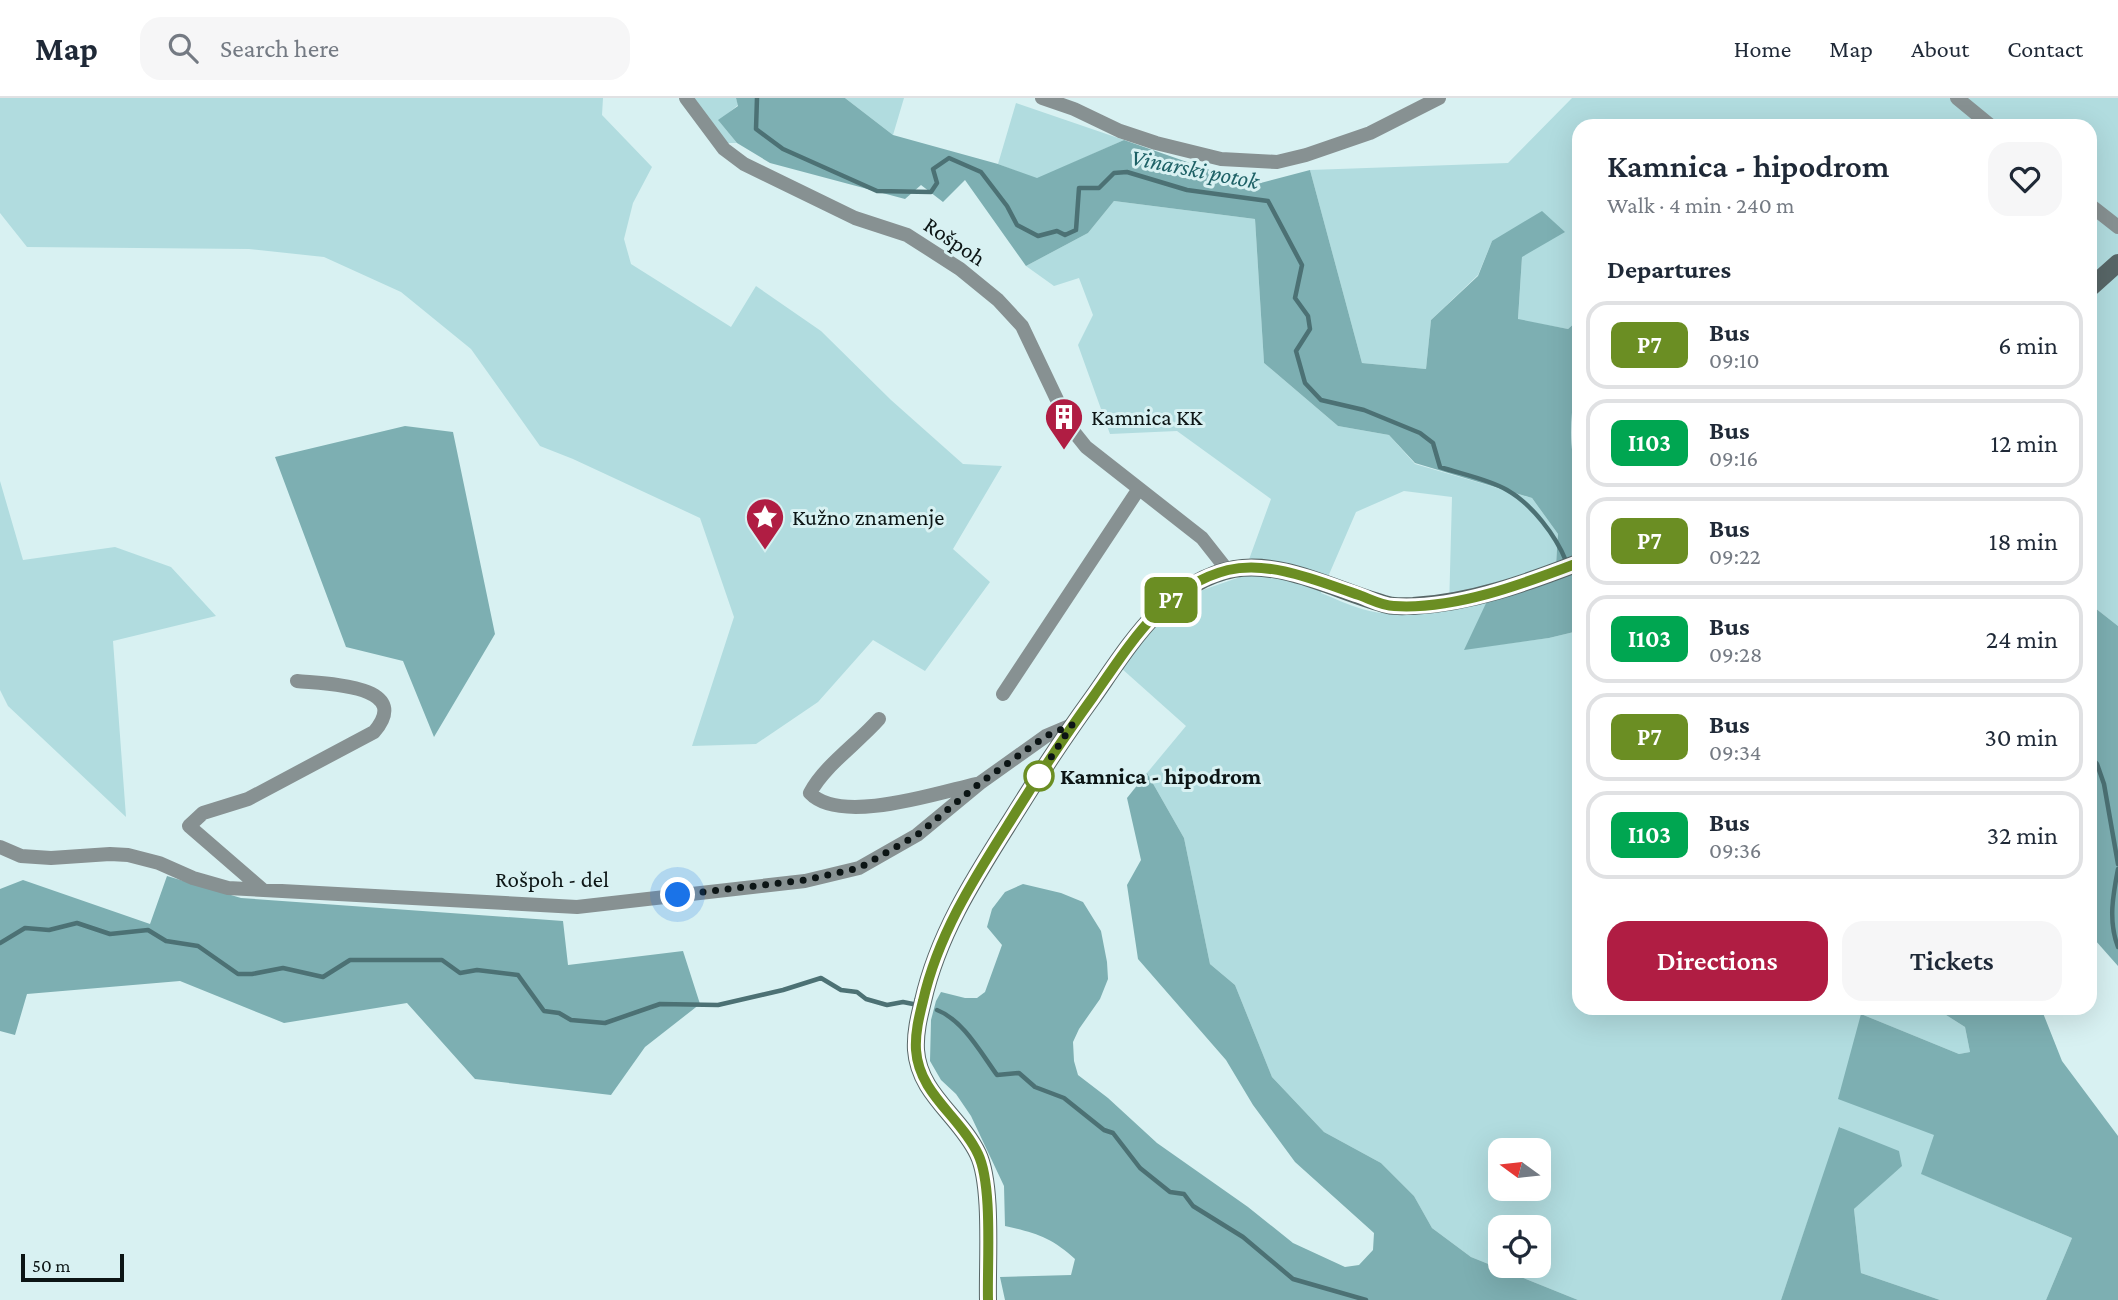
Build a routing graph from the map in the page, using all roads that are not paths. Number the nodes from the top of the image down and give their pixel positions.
1 (686, 98) edge
2 (1042, 98) edge
3 (1439, 98) edge
4 (1957, 98) edge
5 (1982, 119) edge
6 (2097, 210) edge
7 (2118, 227) edge
8 (2118, 263) edge
9 (2097, 282) edge
10 (1138, 489) junction
11 (1572, 565) edge
12 (1228, 570) junction
13 (297, 681) dead end
14 (1003, 694) dead end
15 (879, 719) dead end
16 (1072, 725) junction
17 (980, 783) junction
18 (0, 847) edge
19 (262, 890) junction
20 (988, 1300) edge

1 - 10 street, Rošpoh
2 - 3 street
4 - 5 street
6 - 7 street
8 - 9 street
10 - 12 street, Rošpoh
10 - 14 street
11 - 12 street
12 - 16 street
13 - 19 street
15 - 17 street, Rošpoh - del
16 - 17 street, Rošpoh - del
16 - 20 street
17 - 19 street, Rošpoh - del
18 - 19 street, Rošpoh - del

